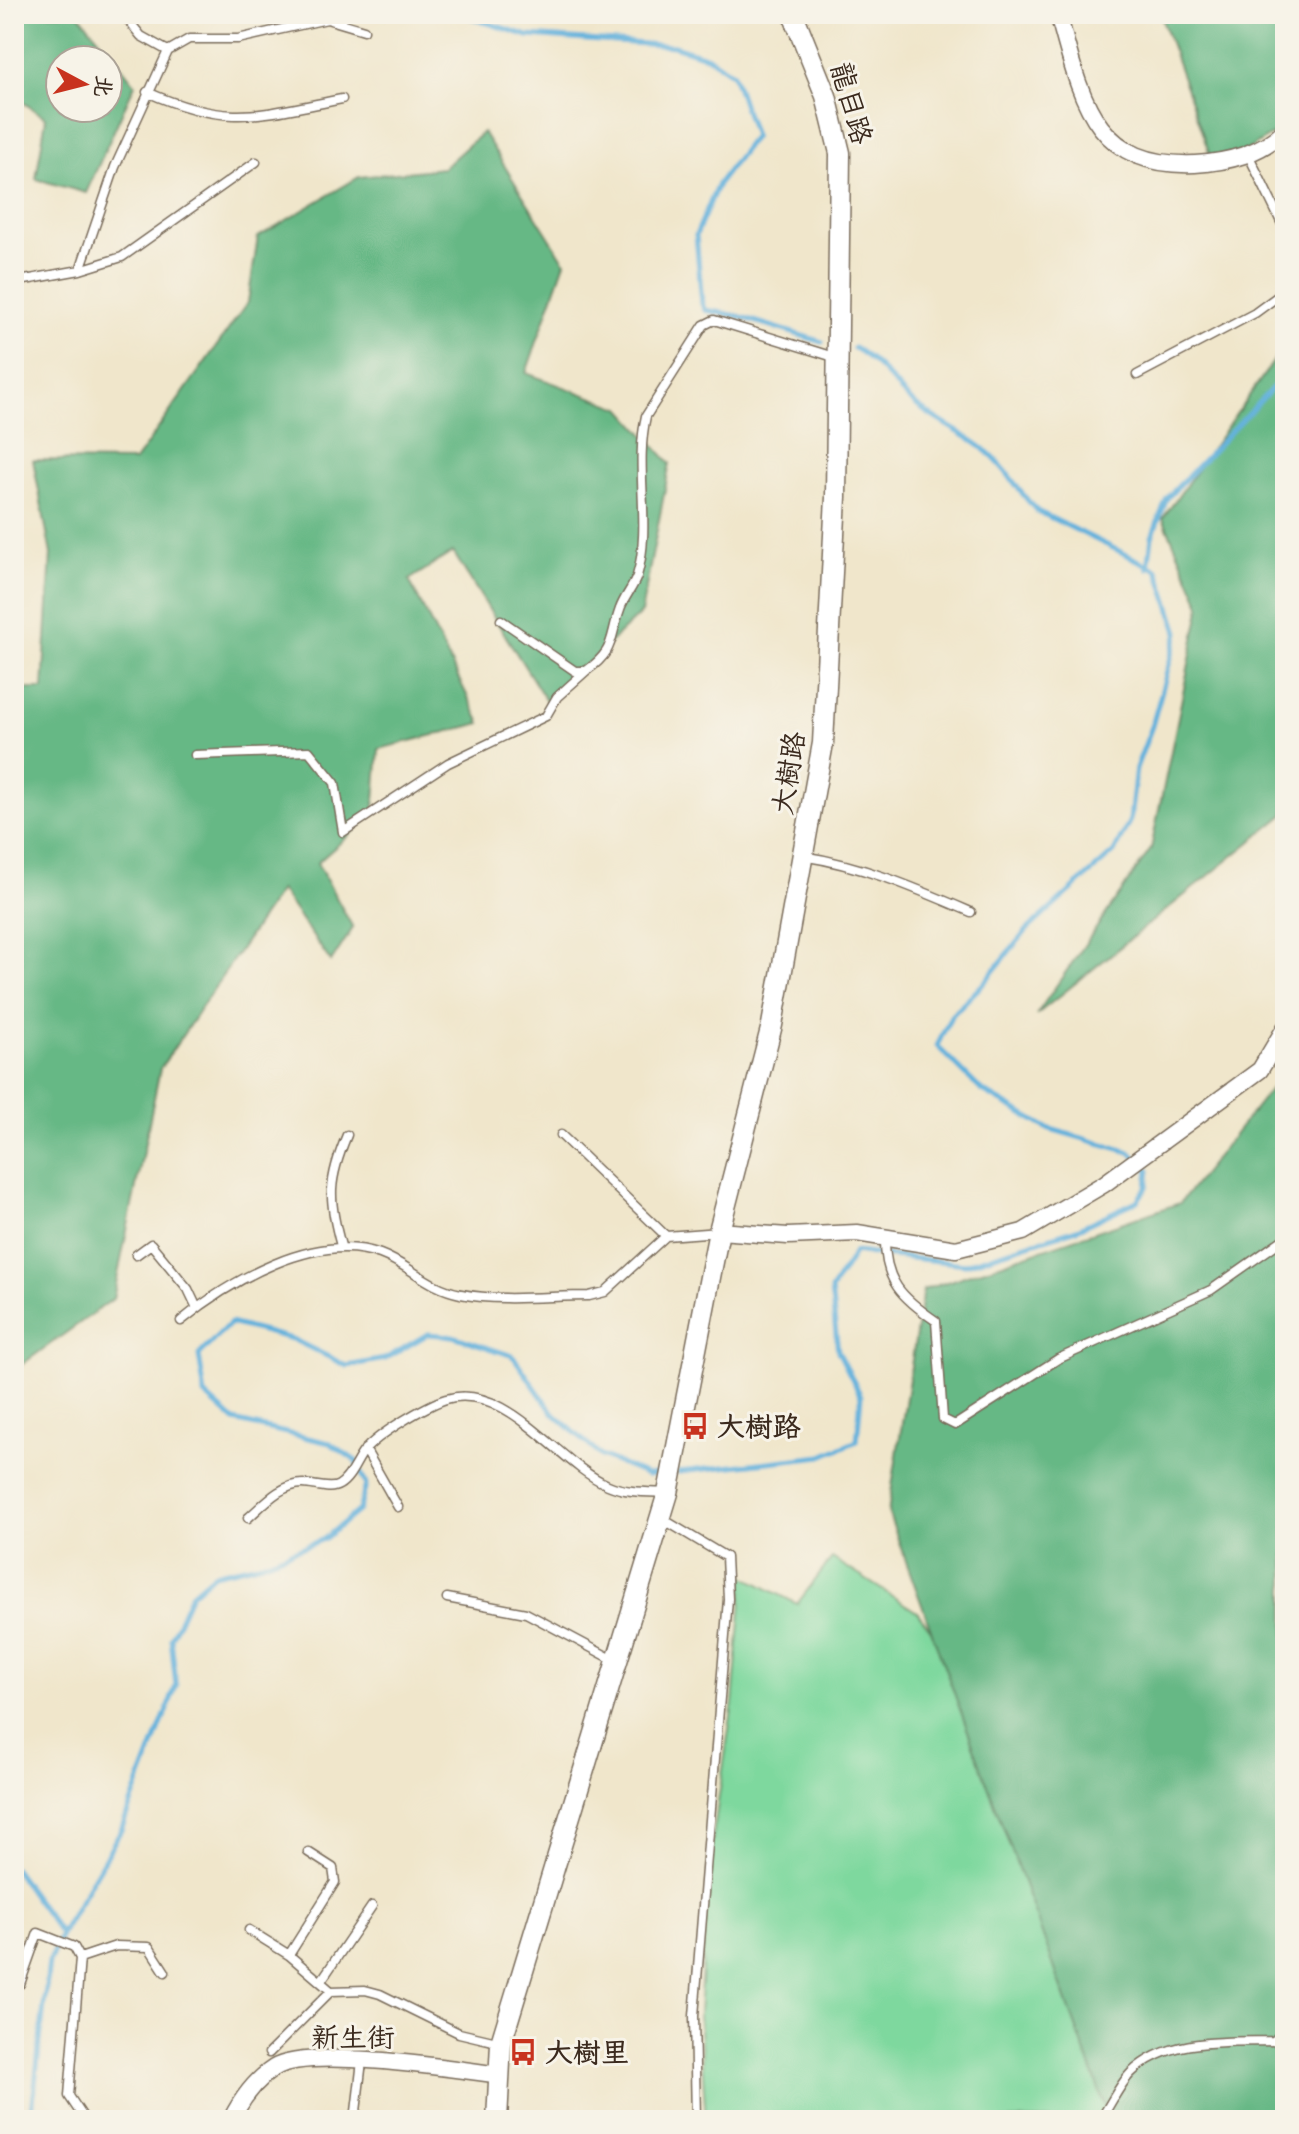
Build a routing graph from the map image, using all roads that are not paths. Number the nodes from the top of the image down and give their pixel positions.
1 (123, 14) edge
2 (793, 14) edge
3 (1058, 14) edge
4 (364, 30) dead end
5 (168, 51) junction
6 (147, 92) junction
7 (342, 99) dead end
8 (1285, 130) edge
9 (1248, 154) junction
10 (256, 162) dead end
11 (841, 211) joint
12 (1285, 230) edge
13 (80, 270) junction
14 (14, 282) edge
15 (1285, 291) edge
16 (838, 358) junction
17 (1137, 375) dead end
18 (501, 620) dead end
19 (586, 671) junction
20 (195, 755) dead end
21 (802, 856) junction
22 (971, 912) dead end
23 (1285, 1028) edge
24 (347, 1135) dead end
25 (561, 1135) dead end
26 (719, 1231) junction
27 (666, 1236) junction
28 (885, 1237) junction
29 (1285, 1238) edge
30 (341, 1246) junction
31 (136, 1255) dead end
32 (197, 1308) junction
33 (181, 1321) dead end
34 (365, 1449) junction
35 (668, 1493) junction
36 (398, 1507) dead end
37 (661, 1517) junction
38 (248, 1518) dead end
39 (447, 1598) dead end
40 (616, 1661) junction
41 (308, 1852) dead end
42 (372, 1906) dead end
43 (249, 1930) dead end
44 (289, 1955) junction
45 (80, 1958) junction
46 (165, 1972) dead end
47 (321, 1981) junction
48 (20, 1984) dead end
49 (331, 1991) junction
50 (1285, 2029) edge
51 (501, 2043) junction
52 (269, 2053) dead end
53 (362, 2060) junction
54 (500, 2075) junction
55 (85, 2120) edge
56 (231, 2120) edge
57 (355, 2120) edge
58 (497, 2120) edge
59 (696, 2120) edge
60 (1100, 2120) edge

1 - 5 lane
2 - 11 street, 龍目路
3 - 9 street
4 - 5 lane
5 - 6 lane
6 - 7 lane
6 - 13 lane
8 - 9 street
9 - 12 lane
10 - 13 lane
11 - 16 street, 大樹路
13 - 14 lane
15 - 17 lane
16 - 19 lane
16 - 21 street, 大樹路
18 - 19 lane
19 - 20 lane
21 - 22 lane
21 - 26 street, 大樹路
23 - 28 street
24 - 30 lane
25 - 27 lane
26 - 27 lane
26 - 28 street
26 - 35 street, 大樹路
27 - 30 lane
28 - 29 lane
30 - 32 lane
31 - 32 lane
32 - 33 lane
34 - 35 lane
34 - 36 lane
34 - 38 lane
35 - 37 street, 大樹路
37 - 40 street, 大樹路
37 - 59 lane
39 - 40 lane
40 - 51 street, 大樹路
41 - 44 lane
42 - 47 lane
43 - 44 lane
44 - 47 lane
45 - 46 lane
45 - 48 lane
45 - 55 lane
47 - 49 lane
49 - 51 lane
49 - 52 lane
50 - 60 lane
51 - 54 street, 大樹路
53 - 54 street, 新生街
53 - 56 street, 新生街
53 - 57 lane
54 - 58 street, 大樹路

